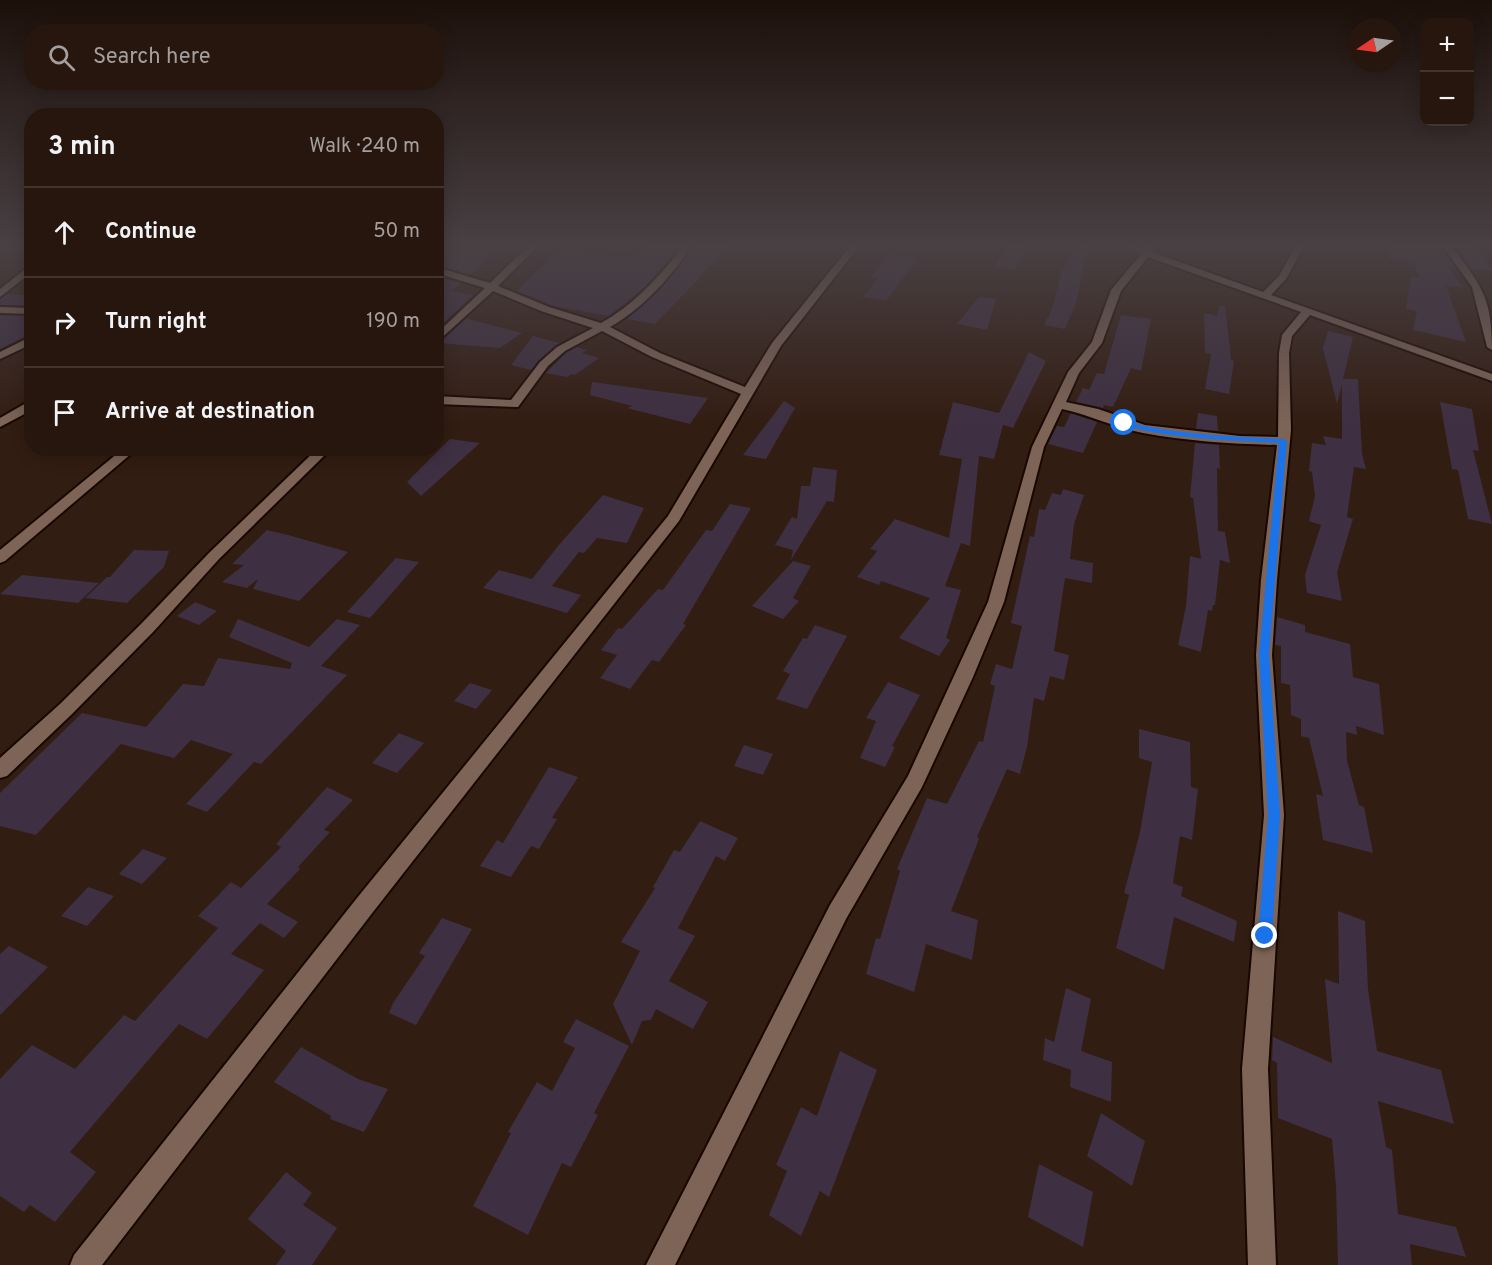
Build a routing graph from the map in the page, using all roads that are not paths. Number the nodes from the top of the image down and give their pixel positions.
1 (474, 304) edge
2 (533, 304) edge
3 (636, 304) edge
4 (809, 304) edge
5 (1111, 304) edge
6 (1286, 304) edge
7 (1482, 304) edge
8 (0, 310) edge
9 (24, 311) edge
10 (1307, 312) junction
11 (602, 327) junction
12 (444, 332) edge
13 (24, 343) edge
14 (1492, 347) edge
15 (0, 356) edge
16 (1492, 378) edge
17 (747, 392) junction
18 (444, 400) edge
19 (1058, 404) junction
20 (24, 410) edge
21 (0, 423) edge
22 (1283, 441) junction
23 (122, 456) edge
24 (318, 456) edge
25 (0, 558) edge
26 (0, 770) edge
27 (84, 1265) edge
28 (660, 1265) edge
29 (1262, 1265) edge

1 - 12 street
2 - 11 street
3 - 11 street
4 - 17 street
5 - 19 street
6 - 10 street
7 - 14 street
8 - 9 street
10 - 16 street
10 - 22 street
11 - 17 street
11 - 18 street
13 - 15 street
17 - 27 street
19 - 22 street
19 - 28 street
20 - 21 street
22 - 29 street
23 - 25 street
24 - 26 street

